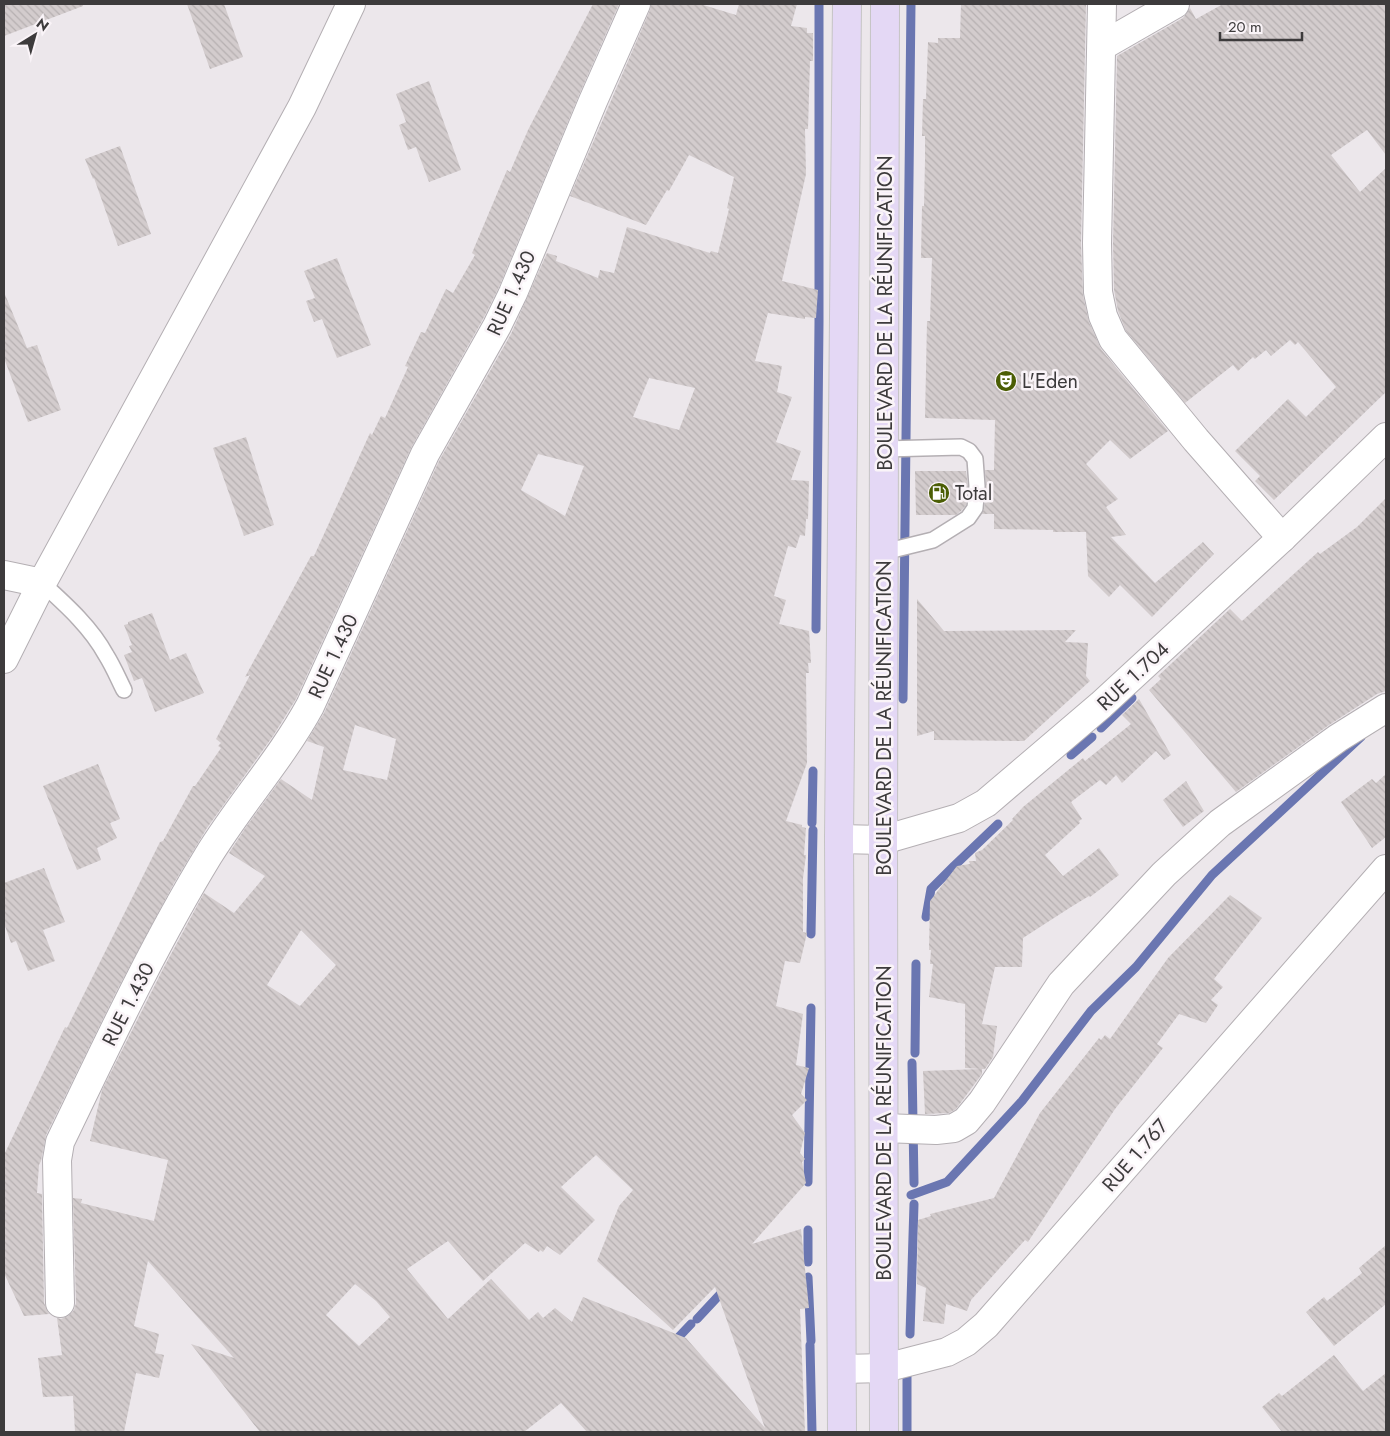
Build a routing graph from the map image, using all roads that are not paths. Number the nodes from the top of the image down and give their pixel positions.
1 (351, 4) edge
2 (636, 4) edge
3 (847, 4) edge
4 (886, 4) edge
5 (1102, 4) edge
6 (1175, 4) edge
7 (1102, 46) junction
8 (1386, 437) edge
9 (884, 448) junction
10 (1282, 538) junction
11 (884, 552) junction
12 (4, 575) edge
13 (42, 583) junction
14 (4, 659) edge
15 (124, 690) dead end
16 (1386, 708) edge
17 (840, 839) junction
18 (883, 840) junction
19 (1386, 869) edge
20 (884, 1128) junction
21 (60, 1303) dead end
22 (885, 1368) junction
23 (842, 1369) junction
24 (842, 1432) edge
25 (884, 1432) edge

1 - 13 street
2 - 21 street, RUE 1.430
3 - 17 main road
4 - 9 main road, BOULEVARD DE LA RÉUNIFICATION
5 - 7 street
6 - 7 street
7 - 10 street
8 - 10 street, RUE 1.704
9 - 11 main road, BOULEVARD DE LA RÉUNIFICATION
9 - 11 lane
10 - 18 street, RUE 1.704
11 - 18 main road, BOULEVARD DE LA RÉUNIFICATION
12 - 13 street
13 - 14 street
13 - 15 lane
16 - 20 street
17 - 18 street, RUE 1.704
17 - 23 main road
18 - 20 main road, BOULEVARD DE LA RÉUNIFICATION
19 - 22 street, RUE 1.767
20 - 22 main road, BOULEVARD DE LA RÉUNIFICATION
22 - 23 street, RUE 1.767
22 - 25 main road, BOULEVARD DE LA RÉUNIFICATION
23 - 24 main road

